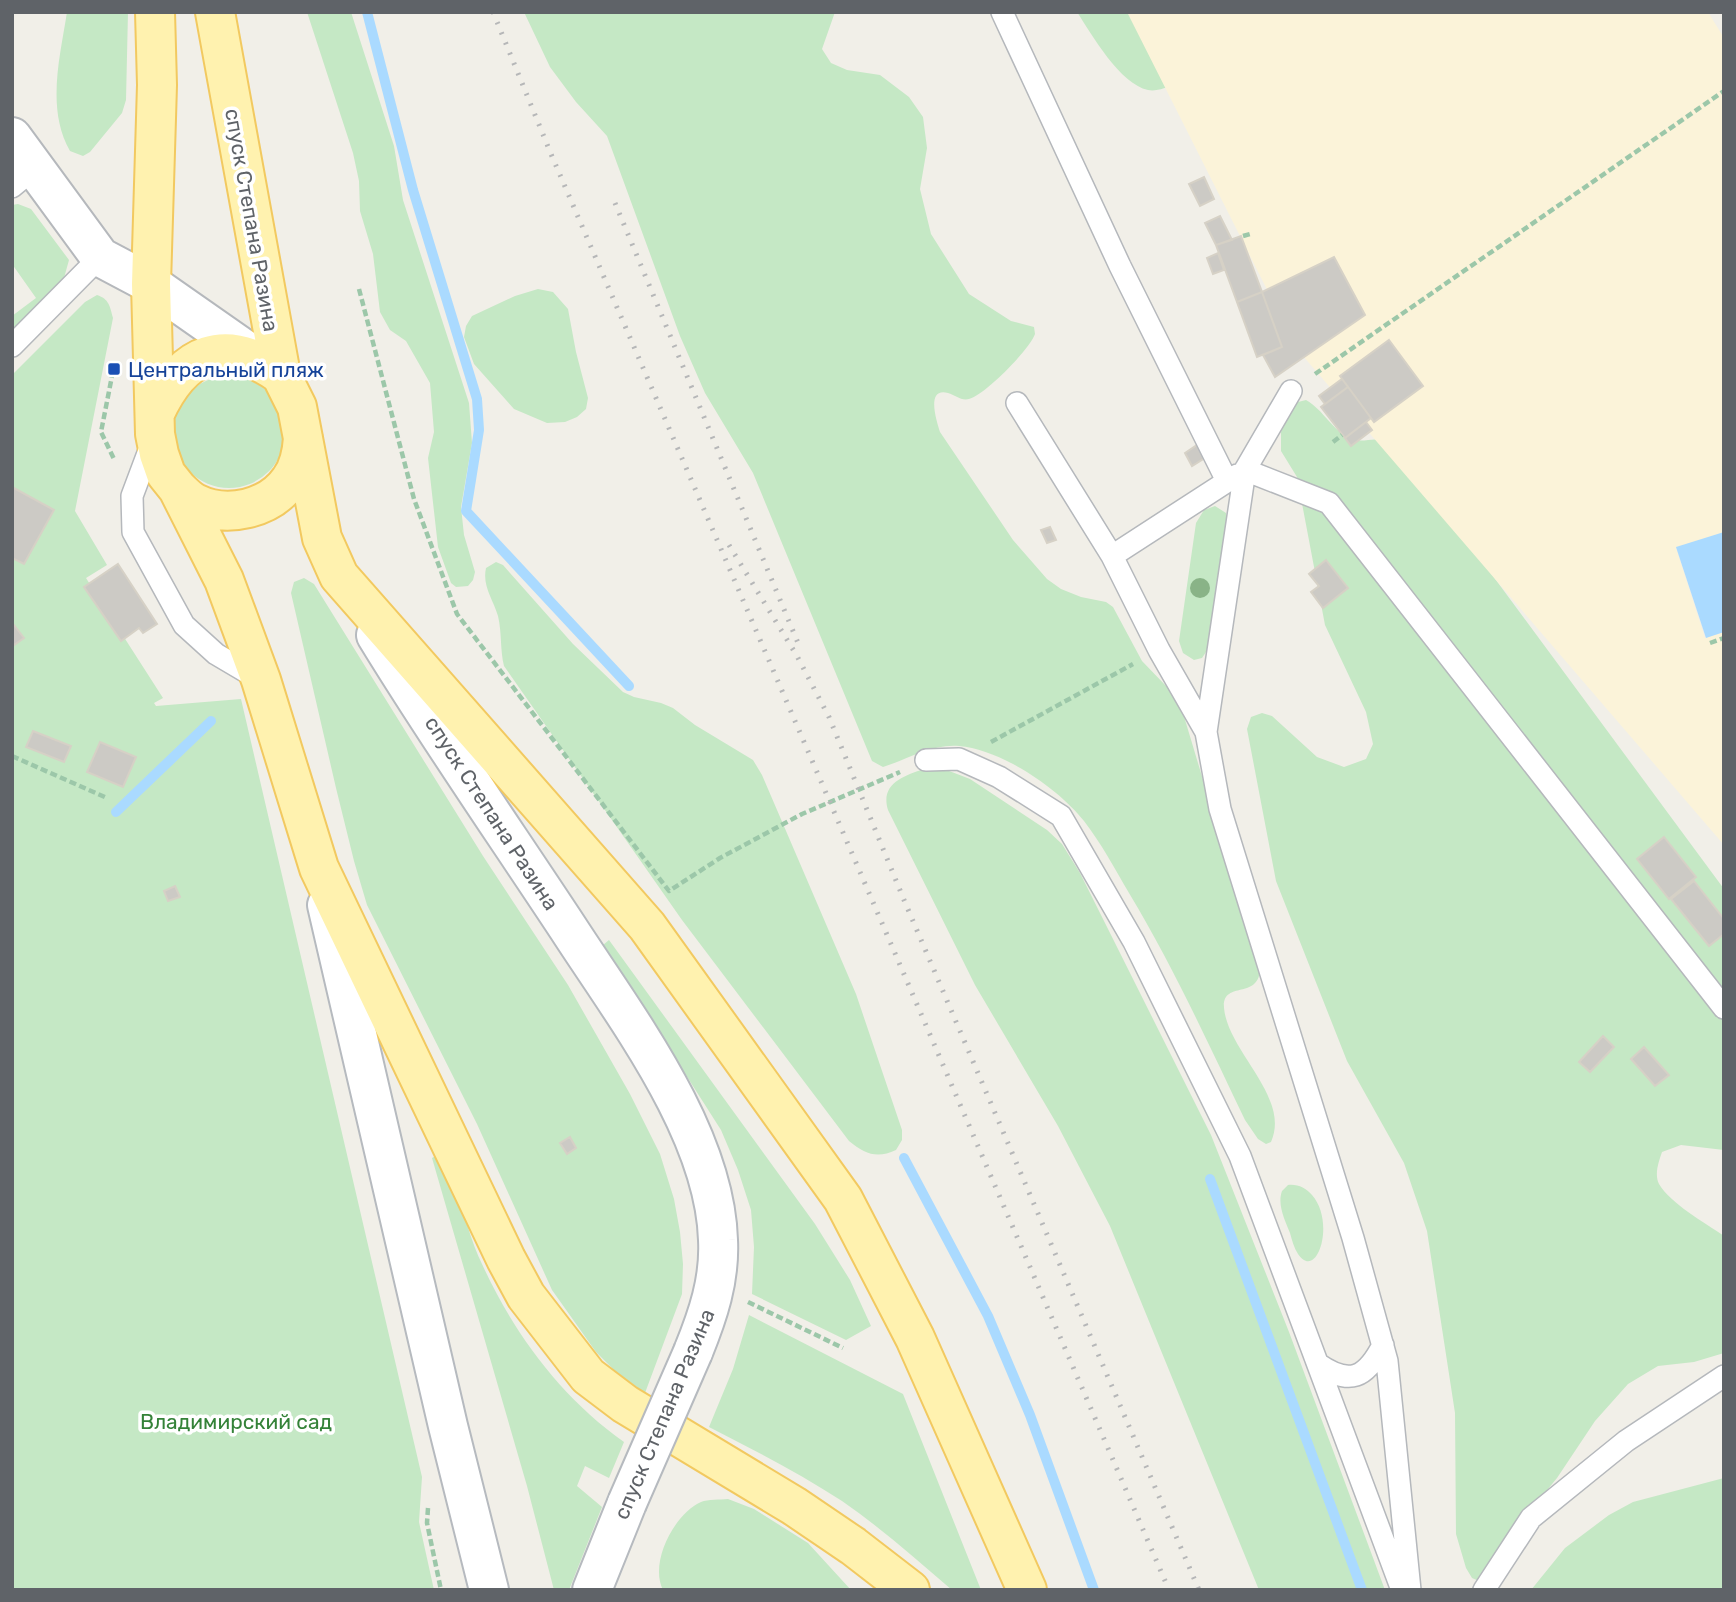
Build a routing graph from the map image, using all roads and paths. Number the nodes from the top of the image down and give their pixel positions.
1 (155, 12) edge
2 (215, 12) edge
3 (1002, 12) edge
4 (1724, 91) edge
5 (12, 137) edge
6 (24, 178) edge
7 (1250, 234) dead end
8 (1243, 236) dead end
9 (100, 257) junction
10 (151, 284) junction
11 (359, 289) dead end
12 (12, 346) edge
13 (271, 368) junction
14 (114, 369) dead end
15 (1291, 391) joint
16 (1017, 403) dead end
17 (155, 424) junction
18 (1342, 435) dead end
19 (303, 438) junction
20 (1333, 442) dead end
21 (1236, 476) junction
22 (178, 489) junction
23 (132, 496) junction
24 (1112, 556) junction
25 (339, 576) junction
26 (1724, 638) edge
27 (1710, 643) dead end
28 (1159, 650) junction
29 (261, 680) junction
30 (1206, 732) junction
31 (12, 756) edge
32 (926, 760) joint
33 (959, 760) junction
34 (107, 797) dead end
35 (319, 869) junction
36 (1724, 1008) edge
37 (747, 1301) dead end
38 (1383, 1345) junction
39 (843, 1348) dead end
40 (1318, 1364) junction
41 (1724, 1376) edge
42 (428, 1500) dead end
43 (441, 1590) edge
44 (489, 1590) edge
45 (592, 1590) edge
46 (910, 1590) edge
47 (1027, 1590) edge
48 (1402, 1590) edge
49 (1410, 1590) edge
50 (1484, 1590) edge

1 - 10 main road
2 - 13 main road, спуск Степана Разина
3 - 21 lane
4 - 15 path
5 - 6 main road
6 - 9 main road
7 - 8 path
9 - 10 main road
9 - 12 lane
10 - 13 main road
10 - 17 main road
11 - 32 path
13 - 17 main road
13 - 19 main road, спуск Степана Разина
14 - 23 path
15 - 21 lane
16 - 24 lane
17 - 22 main road
17 - 23 lane
18 - 20 path
19 - 22 main road
19 - 25 main road, спуск Степана Разина
21 - 24 lane
21 - 30 lane
21 - 36 lane
22 - 29 main road
23 - 29 lane
24 - 28 lane
25 - 45 main road, спуск Степана Разина, bridge
25 - 47 main road
26 - 27 path
28 - 30 lane
28 - 33 path
29 - 35 main road
30 - 38 lane
31 - 34 path
32 - 33 lane
33 - 40 lane
35 - 44 main road
35 - 46 main road
37 - 39 path
38 - 40 lane
38 - 49 lane
40 - 48 lane
41 - 50 lane
42 - 43 path

